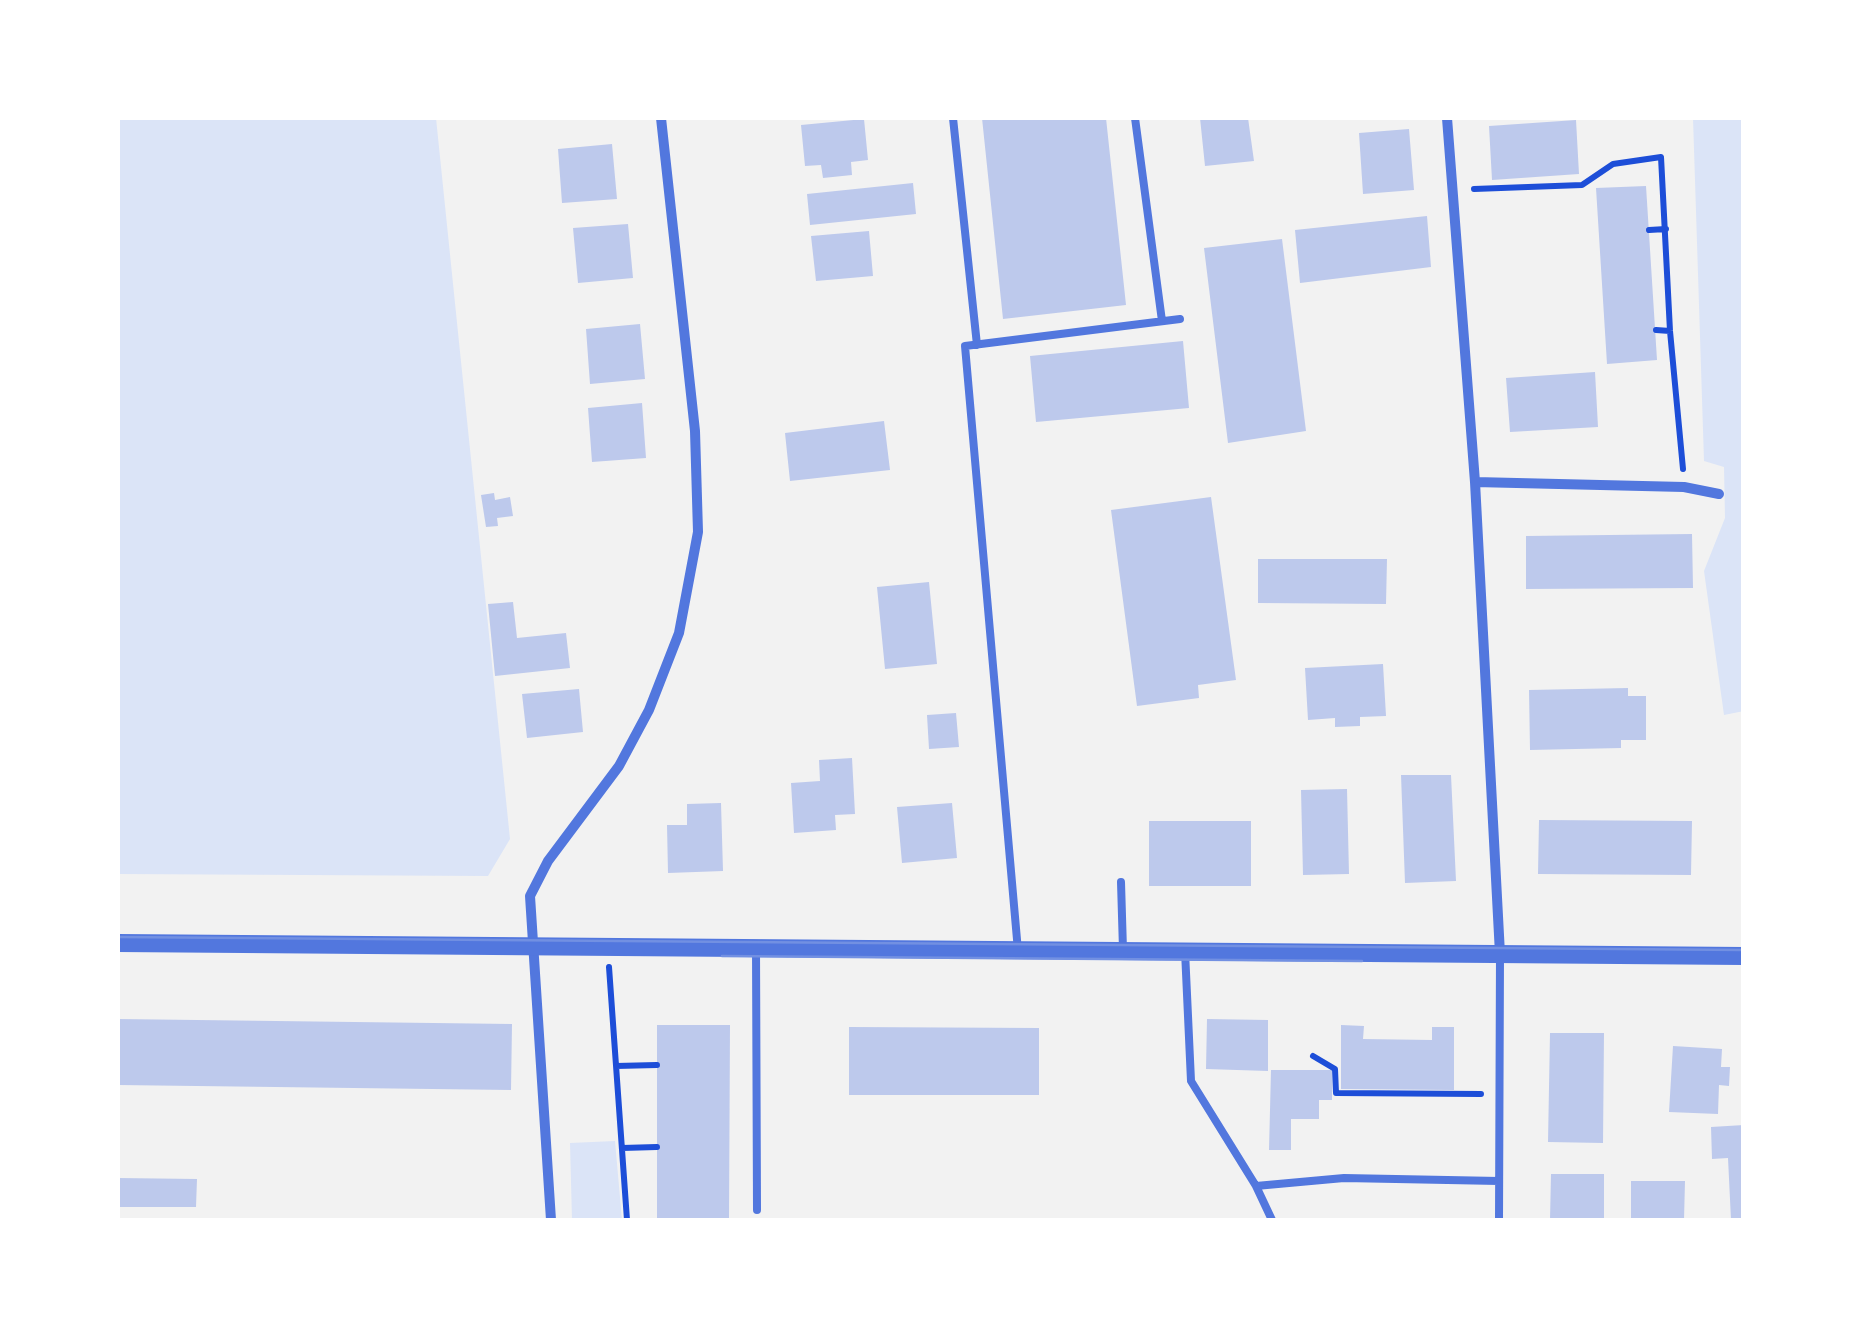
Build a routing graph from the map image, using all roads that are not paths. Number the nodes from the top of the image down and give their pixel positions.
1 (661, 118) edge
2 (952, 118) edge
3 (1135, 118) edge
4 (1447, 118) edge
5 (1180, 319) dead end
6 (1162, 322) junction
7 (977, 345) junction
8 (1475, 482) junction
9 (1719, 494) dead end
10 (1121, 882) dead end
11 (118, 943) edge
12 (533, 946) junction
13 (756, 948) junction
14 (1122, 950) junction
15 (1018, 951) junction
16 (1184, 951) junction
17 (1500, 954) junction
18 (1744, 956) edge
19 (1499, 1181) junction
20 (1256, 1186) junction
21 (758, 1210) dead end
22 (550, 1220) edge
23 (1272, 1220) edge
24 (1498, 1220) edge

1 - 12 street
2 - 7 lane
3 - 6 lane
4 - 8 street
5 - 6 lane
6 - 7 lane
7 - 15 lane
8 - 9 street
8 - 17 street
10 - 14 lane
11 - 12 street
12 - 13 street
12 - 22 street
13 - 15 street
13 - 21 lane
14 - 15 street
14 - 16 street
16 - 17 street
16 - 20 lane
17 - 18 street
17 - 19 lane
19 - 20 lane
19 - 24 lane
20 - 23 lane

